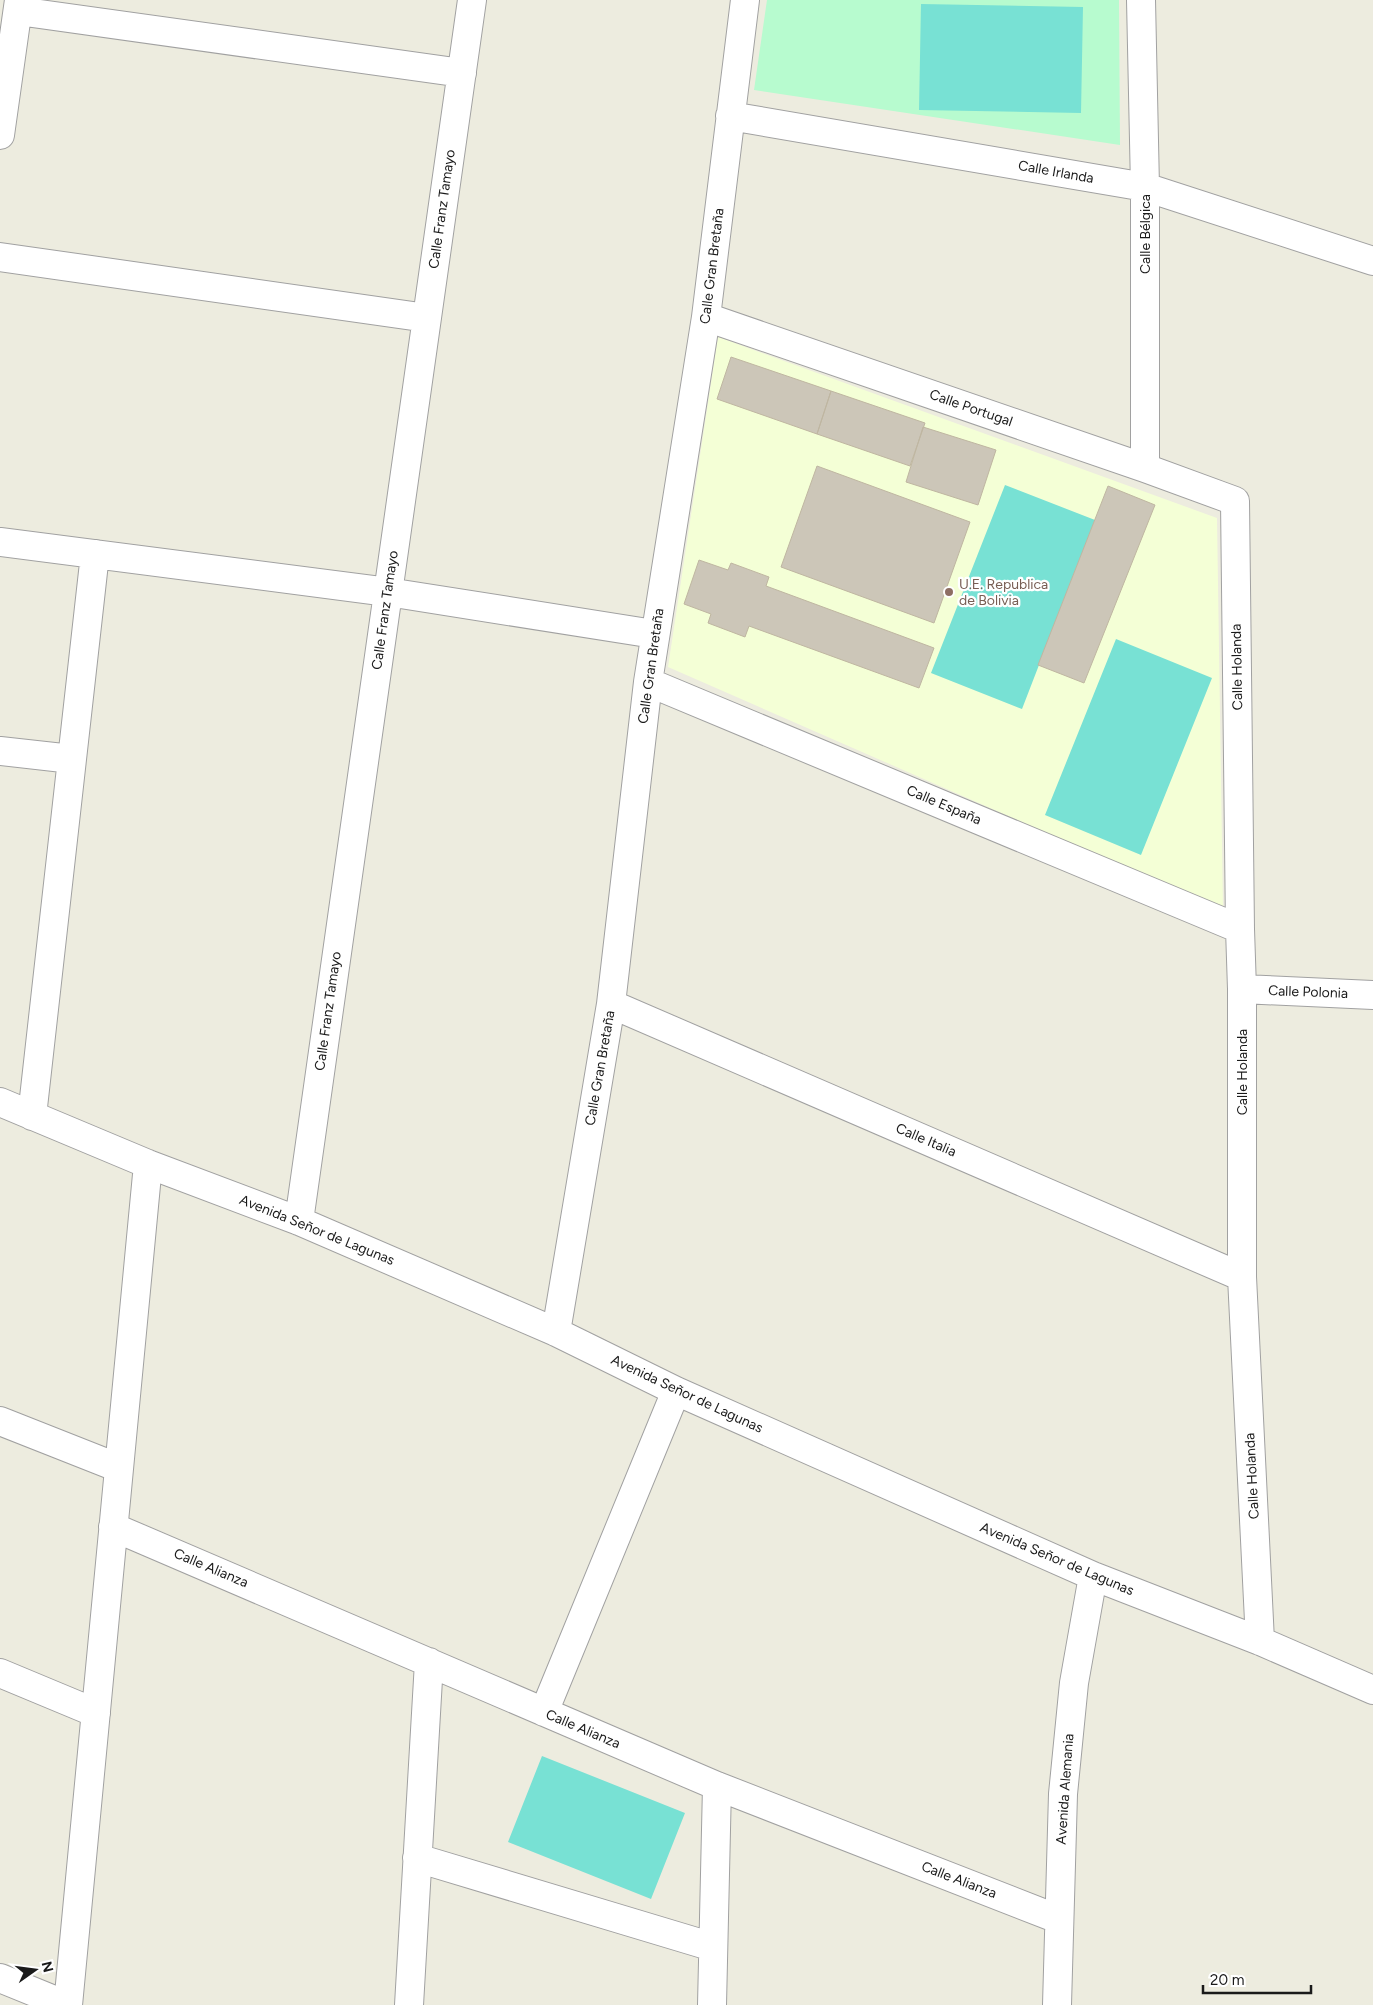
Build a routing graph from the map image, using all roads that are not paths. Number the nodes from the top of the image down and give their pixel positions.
1 (472, 0) edge
2 (745, 0) edge
3 (1141, 0) edge
4 (18, 6) edge
5 (462, 73) junction
6 (730, 116) junction
7 (0, 135) edge
8 (1145, 187) junction
9 (0, 257) edge
10 (1373, 261) edge
11 (706, 317) junction
12 (427, 318) junction
13 (1145, 468) junction
14 (1235, 501) joint
15 (0, 542) edge
16 (95, 554) junction
17 (388, 592) junction
18 (654, 634) junction
19 (648, 682) junction
20 (0, 751) edge
21 (72, 759) junction
22 (1240, 929) junction
23 (1242, 989) junction
24 (1373, 994) edge
25 (611, 1004) junction
26 (0, 1102) edge
27 (32, 1116) junction
28 (148, 1164) junction
29 (299, 1221) junction
30 (1242, 1277) junction
31 (556, 1332) junction
32 (676, 1391) junction
33 (0, 1421) edge
34 (119, 1468) junction
35 (113, 1526) junction
36 (1093, 1576) junction
37 (1260, 1641) junction
38 (429, 1662) junction
39 (0, 1674) edge
40 (1373, 1690) edge
41 (544, 1712) junction
42 (96, 1713) junction
43 (717, 1786) junction
44 (417, 1858) junction
45 (1058, 1919) junction
46 (713, 1947) junction
47 (0, 1978) edge
48 (67, 2005) edge
49 (409, 2005) edge
50 (712, 2005) edge
51 (1057, 2005) edge

1 - 5 street, Calle Franz Tamayo
2 - 6 street, Calle Gran Bretaña
3 - 8 street, Calle Bélgica
4 - 5 street
4 - 7 street
5 - 12 street, Calle Franz Tamayo
6 - 8 street, Calle Irlanda
6 - 11 street, Calle Gran Bretaña
8 - 10 street, Calle Irlanda
8 - 13 street, Calle Bélgica
9 - 12 street
11 - 13 street, Calle Portugal
11 - 18 street, Calle Gran Bretaña
12 - 17 street, Calle Franz Tamayo
13 - 14 street, Calle Portugal
14 - 22 street, Calle Holanda
15 - 16 street
16 - 17 street
16 - 21 street
17 - 18 street
17 - 29 street, Calle Franz Tamayo
18 - 19 street, Calle Gran Bretaña
19 - 22 street, Calle España
19 - 25 street, Calle Gran Bretaña
20 - 21 street
21 - 27 street
22 - 23 street, Calle Holanda
23 - 24 street, Calle Polonia
23 - 30 street, Calle Holanda
25 - 30 street, Calle Italia
25 - 31 street, Calle Gran Bretaña
26 - 27 street, Avenida Señor de Lagunas
27 - 28 street, Avenida Señor de Lagunas
28 - 29 street, Avenida Señor de Lagunas
28 - 34 street
29 - 31 street, Avenida Señor de Lagunas
30 - 37 street, Calle Holanda
31 - 32 street, Avenida Señor de Lagunas
32 - 36 street, Avenida Señor de Lagunas
32 - 41 street
33 - 34 street
34 - 35 street
35 - 38 street, Calle Alianza
35 - 42 street
36 - 37 street, Avenida Señor de Lagunas
36 - 45 street, Avenida Alemania
37 - 40 street, Avenida Señor de Lagunas
38 - 41 street, Calle Alianza
38 - 44 street
39 - 42 street
41 - 43 street, Calle Alianza
42 - 48 street
43 - 45 street, Calle Alianza
43 - 46 street
44 - 46 street
44 - 49 street
45 - 51 street, Avenida Alemania
46 - 50 street
47 - 48 street

